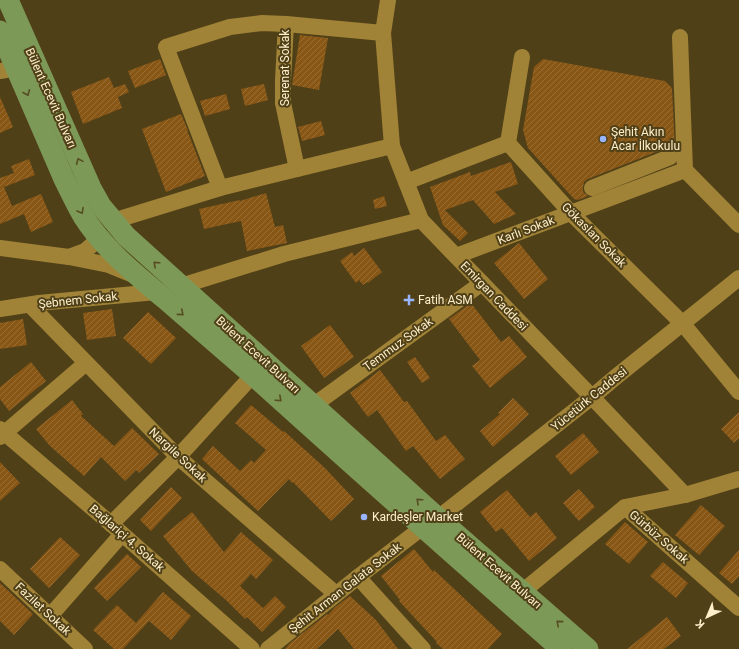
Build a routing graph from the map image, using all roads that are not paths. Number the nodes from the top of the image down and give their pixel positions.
1 (8, 0) edge
2 (388, 0) edge
3 (286, 24) junction
4 (0, 31) edge
5 (383, 33) junction
6 (680, 37) dead end
7 (522, 57) dead end
8 (8, 70) edge
9 (508, 143) junction
10 (392, 146) junction
11 (670, 157) dead end
12 (297, 169) junction
13 (685, 170) junction
14 (406, 182) junction
15 (607, 182) junction
16 (220, 188) junction
17 (592, 188) dead end
18 (614, 197) junction
19 (571, 213) junction
20 (113, 220) junction
21 (421, 220) junction
22 (739, 225) edge
23 (97, 235) junction
24 (0, 248) edge
25 (456, 256) junction
26 (69, 257) junction
27 (139, 277) junction
28 (739, 278) edge
29 (482, 283) junction
30 (181, 286) junction
31 (156, 292) junction
32 (30, 305) junction
33 (0, 308) edge
34 (683, 324) junction
35 (86, 363) junction
36 (253, 376) junction
37 (739, 392) edge
38 (592, 397) junction
39 (314, 405) junction
40 (2, 433) edge
41 (178, 457) junction
42 (739, 479) edge
43 (685, 496) junction
44 (625, 507) junction
45 (430, 523) junction
46 (116, 529) junction
47 (0, 569) edge
48 (358, 577) junction
49 (522, 592) junction
50 (336, 594) junction
51 (739, 608) edge
52 (50, 616) junction
53 (85, 649) edge
54 (252, 649) edge
55 (268, 649) edge
56 (423, 649) edge
57 (561, 649) edge
58 (588, 649) edge

20 -> 1 main road, Bülent Ecevit Bulvarı
2 - 5 street, Emirgan Caddesi
3 - 5 street
3 - 12 street, Serenat Sokak
3 - 16 street, Serenat Sokak
4 - 8 main road, Bülent Ecevit Bulvarı
5 - 10 street, Emirgan Caddesi
6 - 13 street
7 - 9 street
8 -> 23 main road, Bülent Ecevit Bulvarı
9 - 14 street
9 - 19 street, Gökaslan Sokak
10 - 12 street
10 - 14 street, Emirgan Caddesi
11 - 15 street
12 - 16 street
13 - 18 street, Karlı Sokak
13 - 22 street
14 - 21 street, Emirgan Caddesi
15 - 17 street
15 - 18 street
16 - 20 street
18 - 19 street, Karlı Sokak
19 - 25 street, Karlı Sokak
19 - 34 street, Gökaslan Sokak
30 -> 20 main road, Bülent Ecevit Bulvarı
21 - 25 street, Emirgan Caddesi
21 - 30 street
23 - 26 street
23 - 27 main road, Bülent Ecevit Bulvarı
24 - 26 street
25 - 29 street, Emirgan Caddesi
26 - 27 street
27 - 31 main road, Bülent Ecevit Bulvarı
28 - 34 street, Yücetürk Caddesi
29 - 38 street, Emirgan Caddesi
29 - 39 street, Temmuz Sokak
30 - 39 main road, Bülent Ecevit Bulvarı
31 - 32 street, Şebnem Sokak
31 -> 36 main road, Bülent Ecevit Bulvarı
32 - 33 street, Şebnem Sokak
32 - 35 street, Nargile Sokak
34 - 37 street, Gökaslan Sokak
34 - 38 street, Yücetürk Caddesi
35 - 40 street
35 - 41 street, Nargile Sokak
36 - 41 street
36 -> 45 main road, Bülent Ecevit Bulvarı
38 - 43 street, Emirgan Caddesi
38 - 45 street, Yücetürk Caddesi
45 -> 39 main road, Bülent Ecevit Bulvarı
40 - 46 street, Bağlariçi 4. Sokak
41 - 46 street
41 - 50 street, Nargile Sokak
42 - 43 street
43 - 44 street
44 - 49 street, Gürbüz Sokak
44 - 51 street, Gürbüz Sokak
45 - 48 street, Şehit Arman Galata Sokak
45 - 49 main road, Bülent Ecevit Bulvarı
45 - 57 main road, Bülent Ecevit Bulvarı
46 - 52 street
46 - 54 street, Bağlariçi 4. Sokak
47 - 52 street, Fazilet Sokak
48 - 50 street, Şehit Arman Galata Sokak
48 - 56 street
58 -> 49 main road, Bülent Ecevit Bulvarı
50 - 55 street, Şehit Arman Galata Sokak
52 - 53 street, Fazilet Sokak

